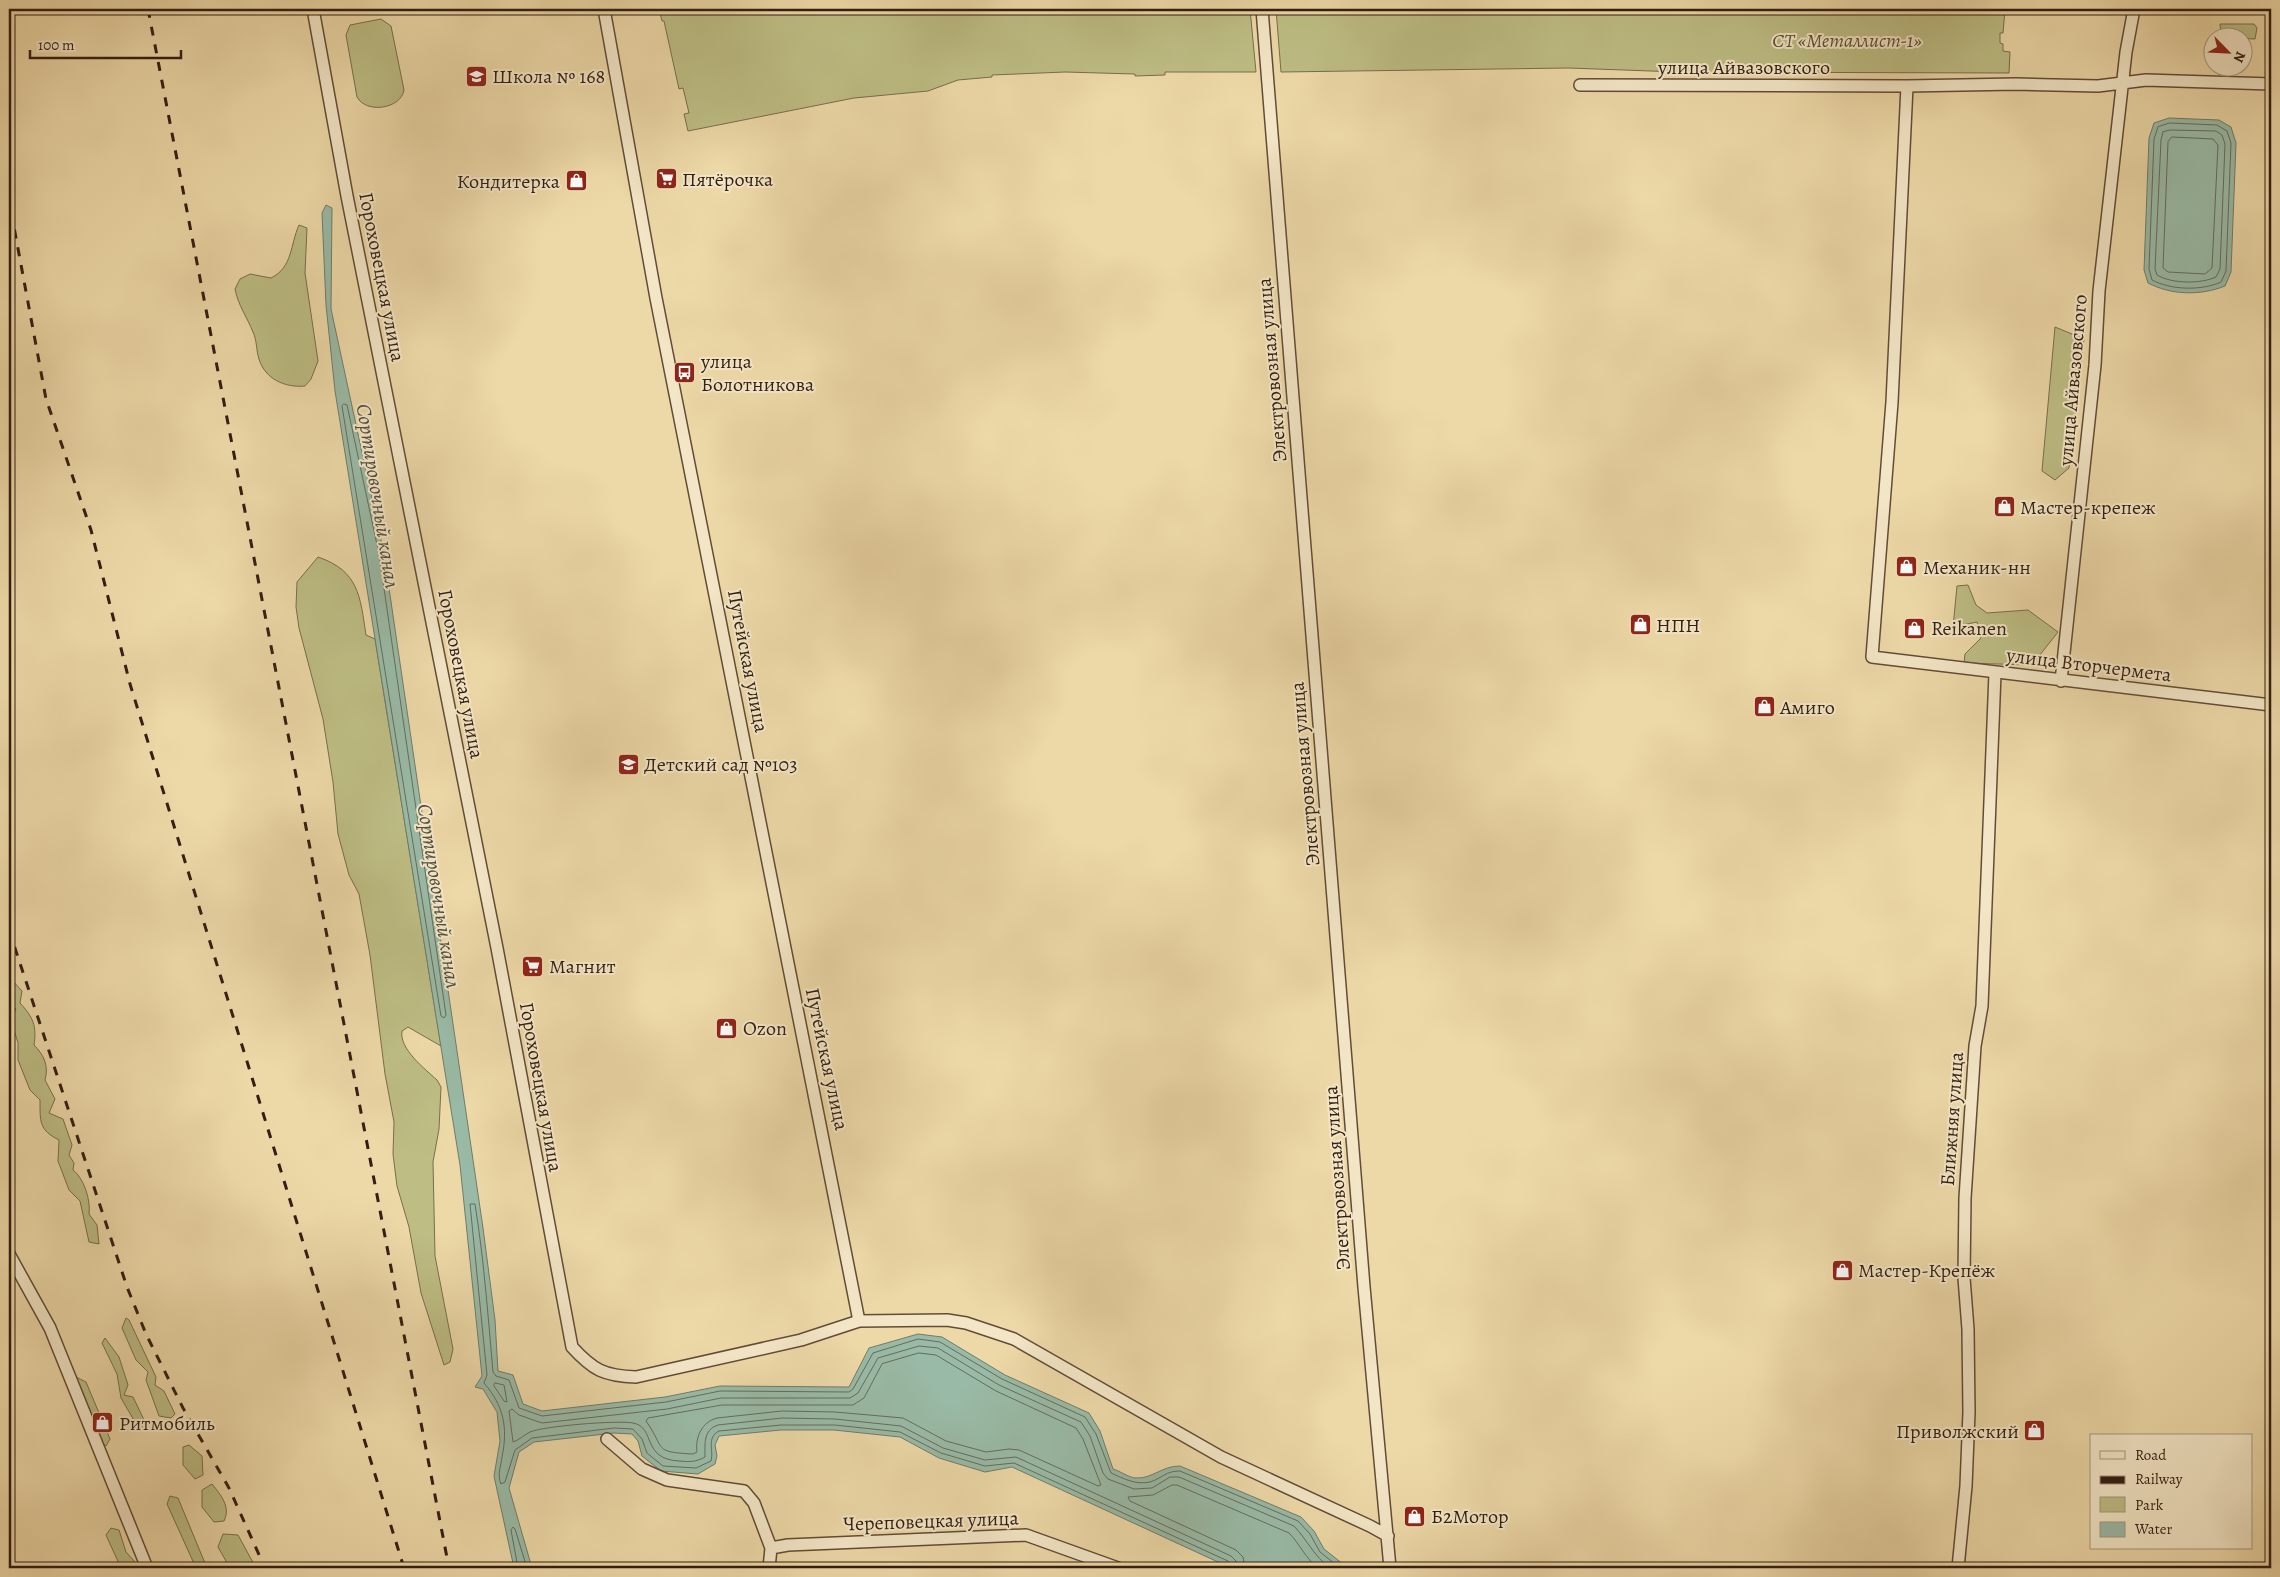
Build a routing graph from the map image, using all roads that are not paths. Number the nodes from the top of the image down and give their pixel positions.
1 (313, 9) edge
2 (604, 9) edge
3 (1262, 9) edge
4 (2134, 9) edge
5 (2123, 82) junction
6 (2271, 84) edge
7 (1580, 85) dead end
8 (1907, 86) junction
9 (1995, 672) junction
10 (2061, 681) junction
11 (2271, 706) edge
12 (9, 1254) edge
13 (859, 1320) junction
14 (607, 1439) dead end
15 (1388, 1536) junction
16 (770, 1548) junction
17 (147, 1568) edge
18 (769, 1568) edge
19 (1118, 1568) edge
20 (1390, 1568) edge
21 (1958, 1568) edge

1 - 13 street, Гороховецкая улица
2 - 13 street, Путейская улица
3 - 15 street, Электровозная улица
4 - 5 street, улица Айвазовского
5 - 6 street
5 - 8 street, улица Айвазовского
5 - 10 street, улица Айвазовского
7 - 8 street, улица Айвазовского
8 - 9 street, улица Вторчермета
9 - 10 street, улица Вторчермета
9 - 21 street, Ближняя улица
10 - 11 street, улица Вторчермета
12 - 17 street
13 - 15 street
14 - 16 street
15 - 20 street, Электровозная улица
16 - 18 street
16 - 19 street, Череповецкая улица

